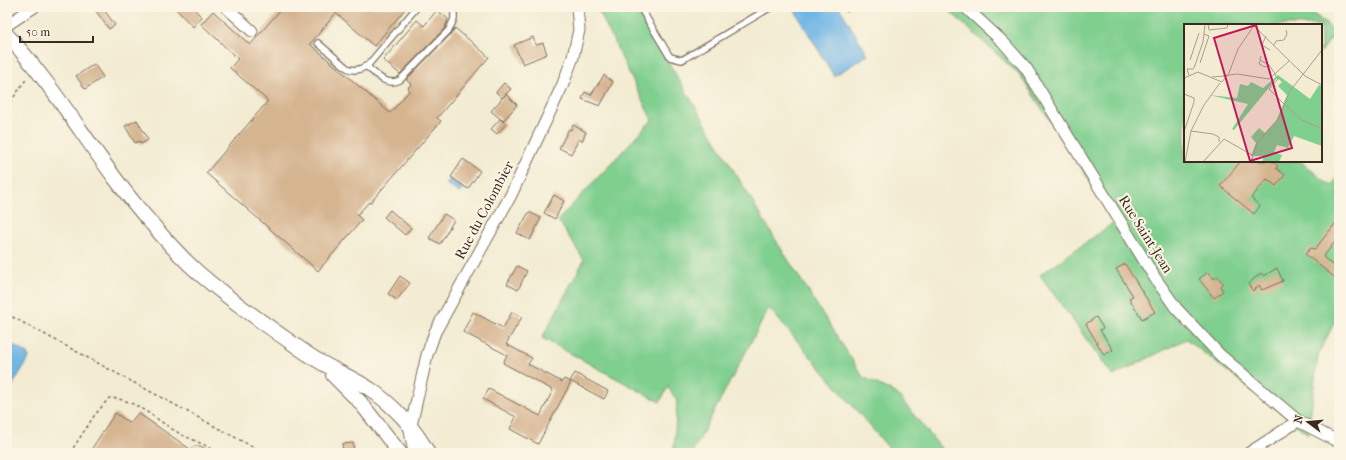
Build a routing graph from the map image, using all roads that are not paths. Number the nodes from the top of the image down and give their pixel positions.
1 (34, 7) edge
2 (226, 7) edge
3 (417, 7) edge
4 (454, 7) edge
5 (577, 7) edge
6 (640, 7) edge
7 (771, 7) edge
8 (965, 7) edge
9 (7, 25) edge
10 (252, 31) dead end
11 (7, 35) edge
12 (318, 43) dead end
13 (366, 66) junction
14 (321, 364) junction
15 (1298, 420) junction
16 (410, 426) junction
17 (1339, 442) edge
18 (400, 453) edge
19 (414, 453) edge
20 (428, 453) edge
21 (1249, 453) edge

1 - 9 street
2 - 10 street
3 - 13 lane
4 - 13 lane
5 - 16 street, Rue du Colombier
6 - 7 lane
8 - 15 street, Rue Saint-Jean
11 - 14 street
12 - 13 lane
14 - 16 street
14 - 18 street
15 - 17 street, Rue Saint-Jean
15 - 21 street
16 - 19 street
16 - 20 street

